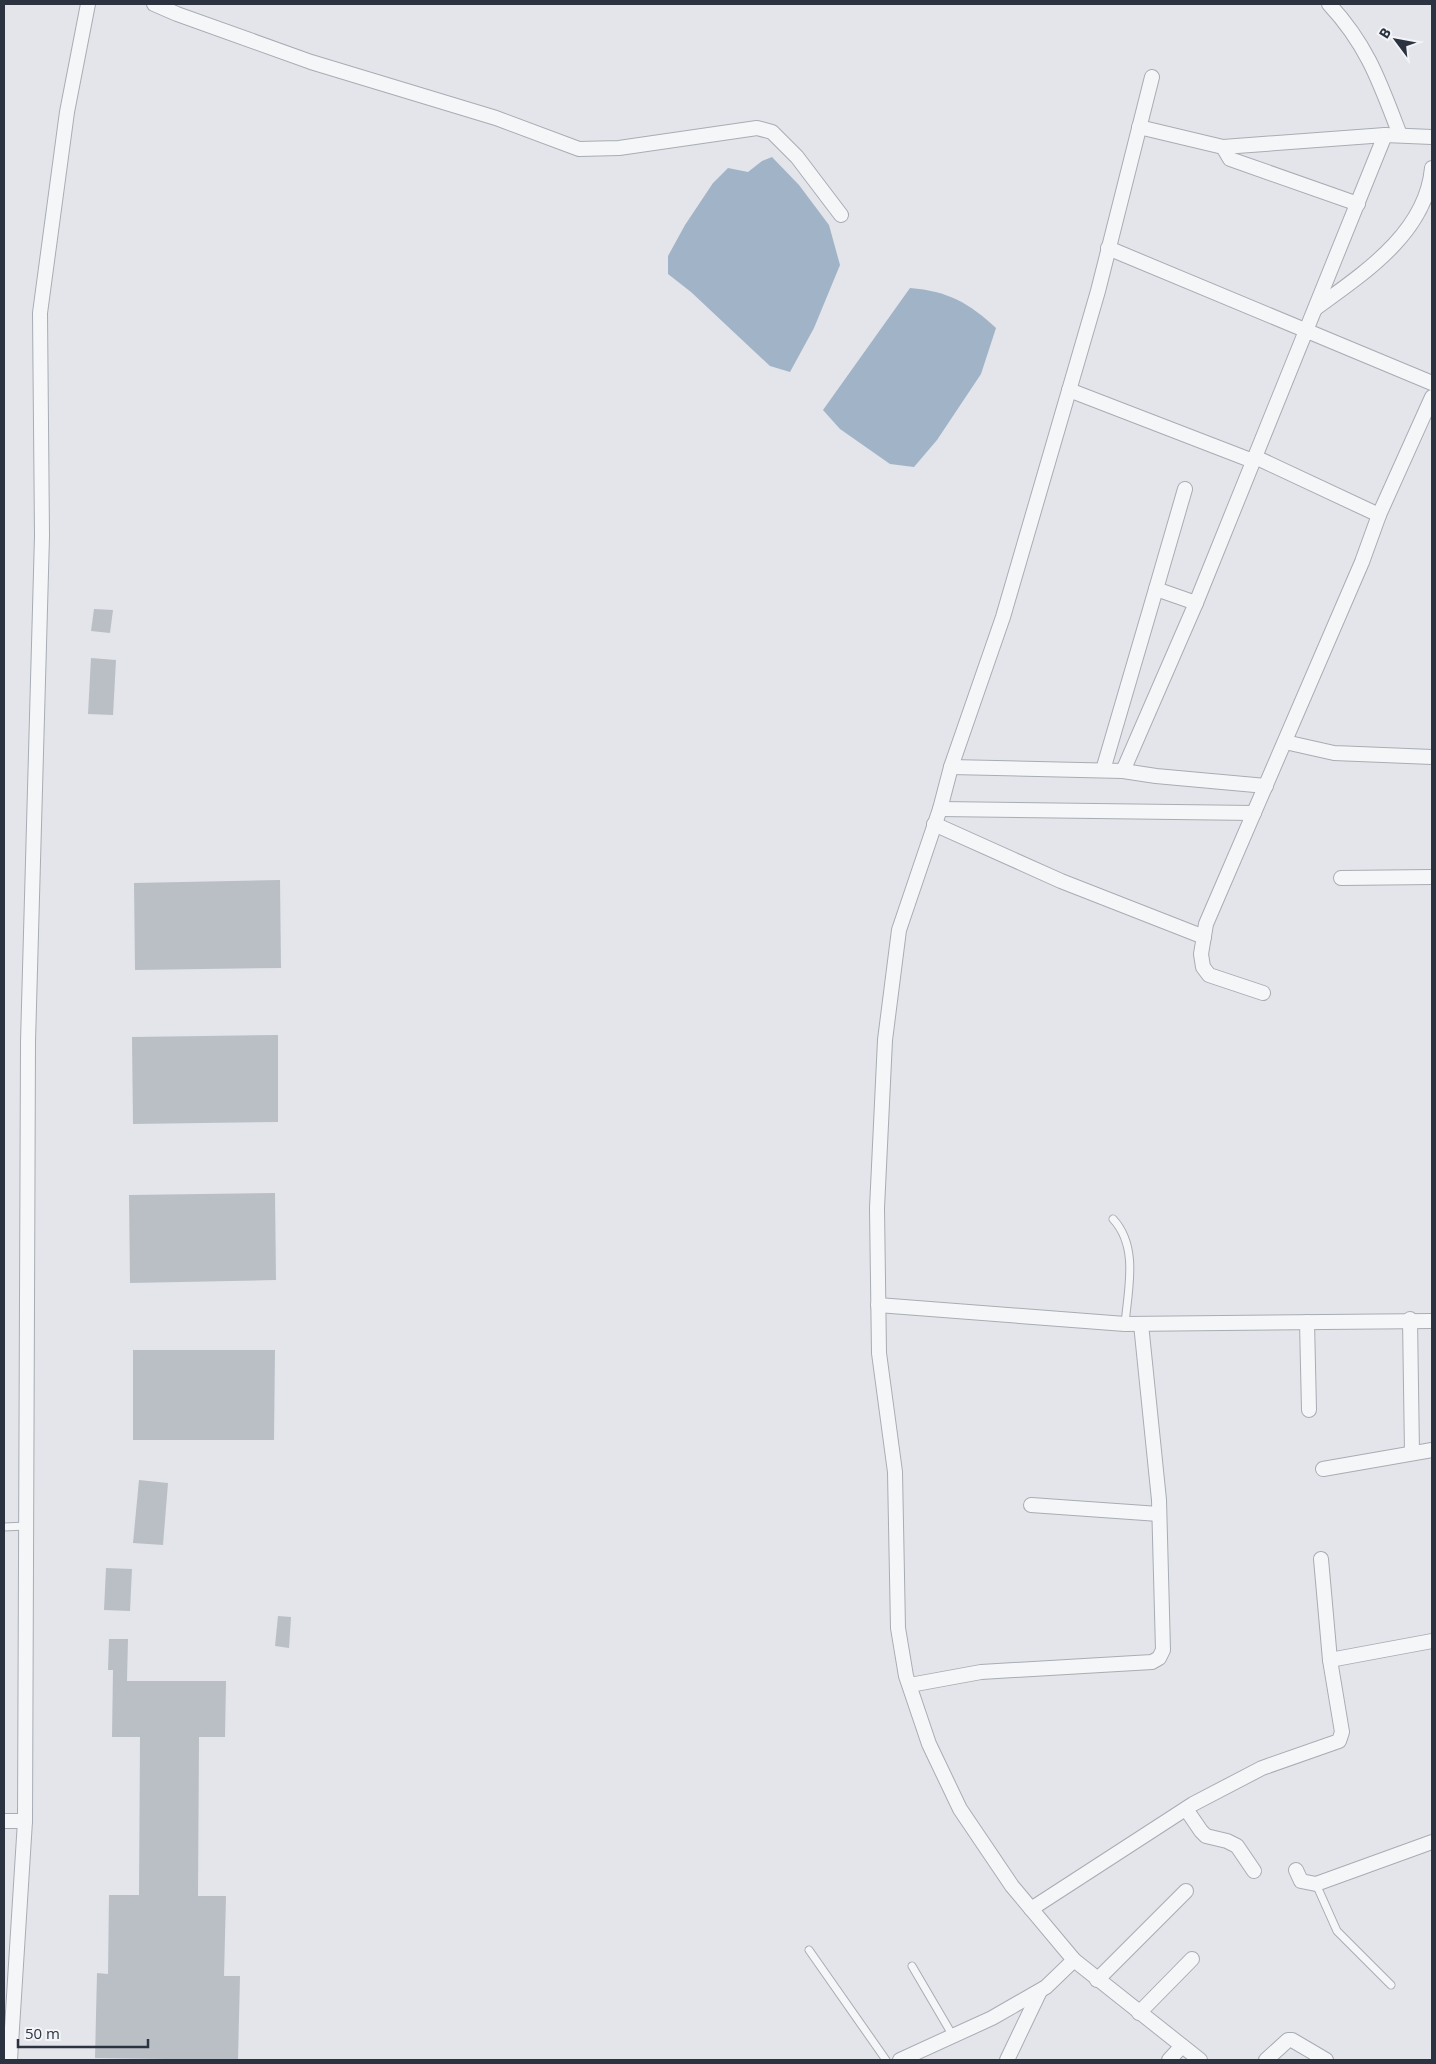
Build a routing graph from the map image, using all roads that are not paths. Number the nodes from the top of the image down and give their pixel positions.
1 (88, 4) edge
2 (154, 4) edge
3 (1328, 4) edge
4 (1152, 77) dead end
5 (1139, 127) junction
6 (1386, 135) junction
7 (1400, 135) junction
8 (1432, 137) edge
9 (1224, 147) junction
10 (1432, 168) edge
11 (1358, 204) junction
12 (841, 215) dead end
13 (1108, 248) junction
14 (1315, 309) junction
15 (1307, 330) junction
16 (1432, 383) edge
17 (1069, 390) junction
18 (1432, 398) edge
19 (1254, 459) junction
20 (1185, 489) dead end
21 (1380, 515) junction
22 (1156, 589) junction
23 (1196, 603) junction
24 (1285, 742) junction
25 (1432, 757) edge
26 (951, 767) junction
27 (1103, 770) junction
28 (1123, 771) junction
29 (1266, 786) junction
30 (940, 809) junction
31 (1254, 812) junction
32 (934, 824) junction
33 (1432, 877) edge
34 (1340, 878) dead end
35 (1204, 937) junction
36 (1263, 993) dead end
37 (1113, 1219) dead end
38 (878, 1305) junction
39 (1410, 1319) junction
40 (1432, 1321) edge
41 (1307, 1322) junction
42 (1125, 1324) junction
43 (1141, 1324) junction
44 (1308, 1410) dead end
45 (1432, 1450) edge
46 (1412, 1453) junction
47 (1323, 1469) dead end
48 (1031, 1505) dead end
49 (1159, 1514) junction
50 (4, 1526) edge
51 (26, 1526) junction
52 (1321, 1559) dead end
53 (1432, 1641) edge
54 (1330, 1660) junction
55 (910, 1685) junction
56 (1186, 1809) junction
57 (4, 1821) edge
58 (25, 1821) junction
59 (1432, 1842) edge
60 (1296, 1870) dead end
61 (1254, 1871) dead end
62 (1316, 1884) junction
63 (1186, 1891) dead end
64 (1031, 1909) junction
65 (809, 1950) dead end
66 (1192, 1959) dead end
67 (1074, 1960) junction
68 (912, 1966) dead end
69 (1097, 1980) junction
70 (1392, 1985) dead end
71 (1040, 1991) junction
72 (1139, 2013) junction
73 (953, 2036) junction
74 (1182, 2046) junction
75 (10, 2060) edge
76 (886, 2060) edge
77 (900, 2060) edge
78 (1007, 2060) edge
79 (1169, 2060) edge
80 (1200, 2060) edge
81 (1266, 2060) edge
82 (1326, 2060) edge

1 - 51 street
2 - 12 street
3 - 7 street
4 - 5 street
5 - 9 street
5 - 13 street
6 - 7 street
6 - 9 street
6 - 11 street
7 - 8 street
9 - 11 street
10 - 14 street
11 - 14 street
13 - 15 street
13 - 17 street
14 - 15 street
15 - 16 street
15 - 19 street
17 - 19 street
17 - 26 street
18 - 21 street
19 - 21 street
19 - 23 street
20 - 22 street
21 - 24 street
22 - 23 street
22 - 27 street
23 - 28 street
24 - 25 street
24 - 29 street
26 - 27 street
26 - 30 street
27 - 28 street
28 - 29 street
29 - 31 street
30 - 31 street
30 - 32 street
31 - 35 street
32 - 35 street
32 - 38 street
33 - 34 street
35 - 36 street
37 - 42 lane
38 - 42 street
38 - 55 street
39 - 40 street
39 - 41 street
39 - 46 street
41 - 43 street
41 - 44 street
42 - 43 street
43 - 49 street
45 - 46 street
46 - 47 street
48 - 49 street
49 - 55 street
50 - 51 lane
51 - 58 street
52 - 54 street
53 - 54 street
54 - 56 street
55 - 64 street
56 - 61 street
56 - 64 street
57 - 58 street
58 - 75 street
59 - 62 street
60 - 62 street
62 - 70 lane
63 - 69 street
64 - 67 street
65 - 76 lane
66 - 72 street
67 - 69 street
67 - 71 street
68 - 73 lane
69 - 72 street
71 - 73 street
71 - 78 street
72 - 74 street
73 - 77 street
74 - 79 street
74 - 80 street
81 - 82 street

